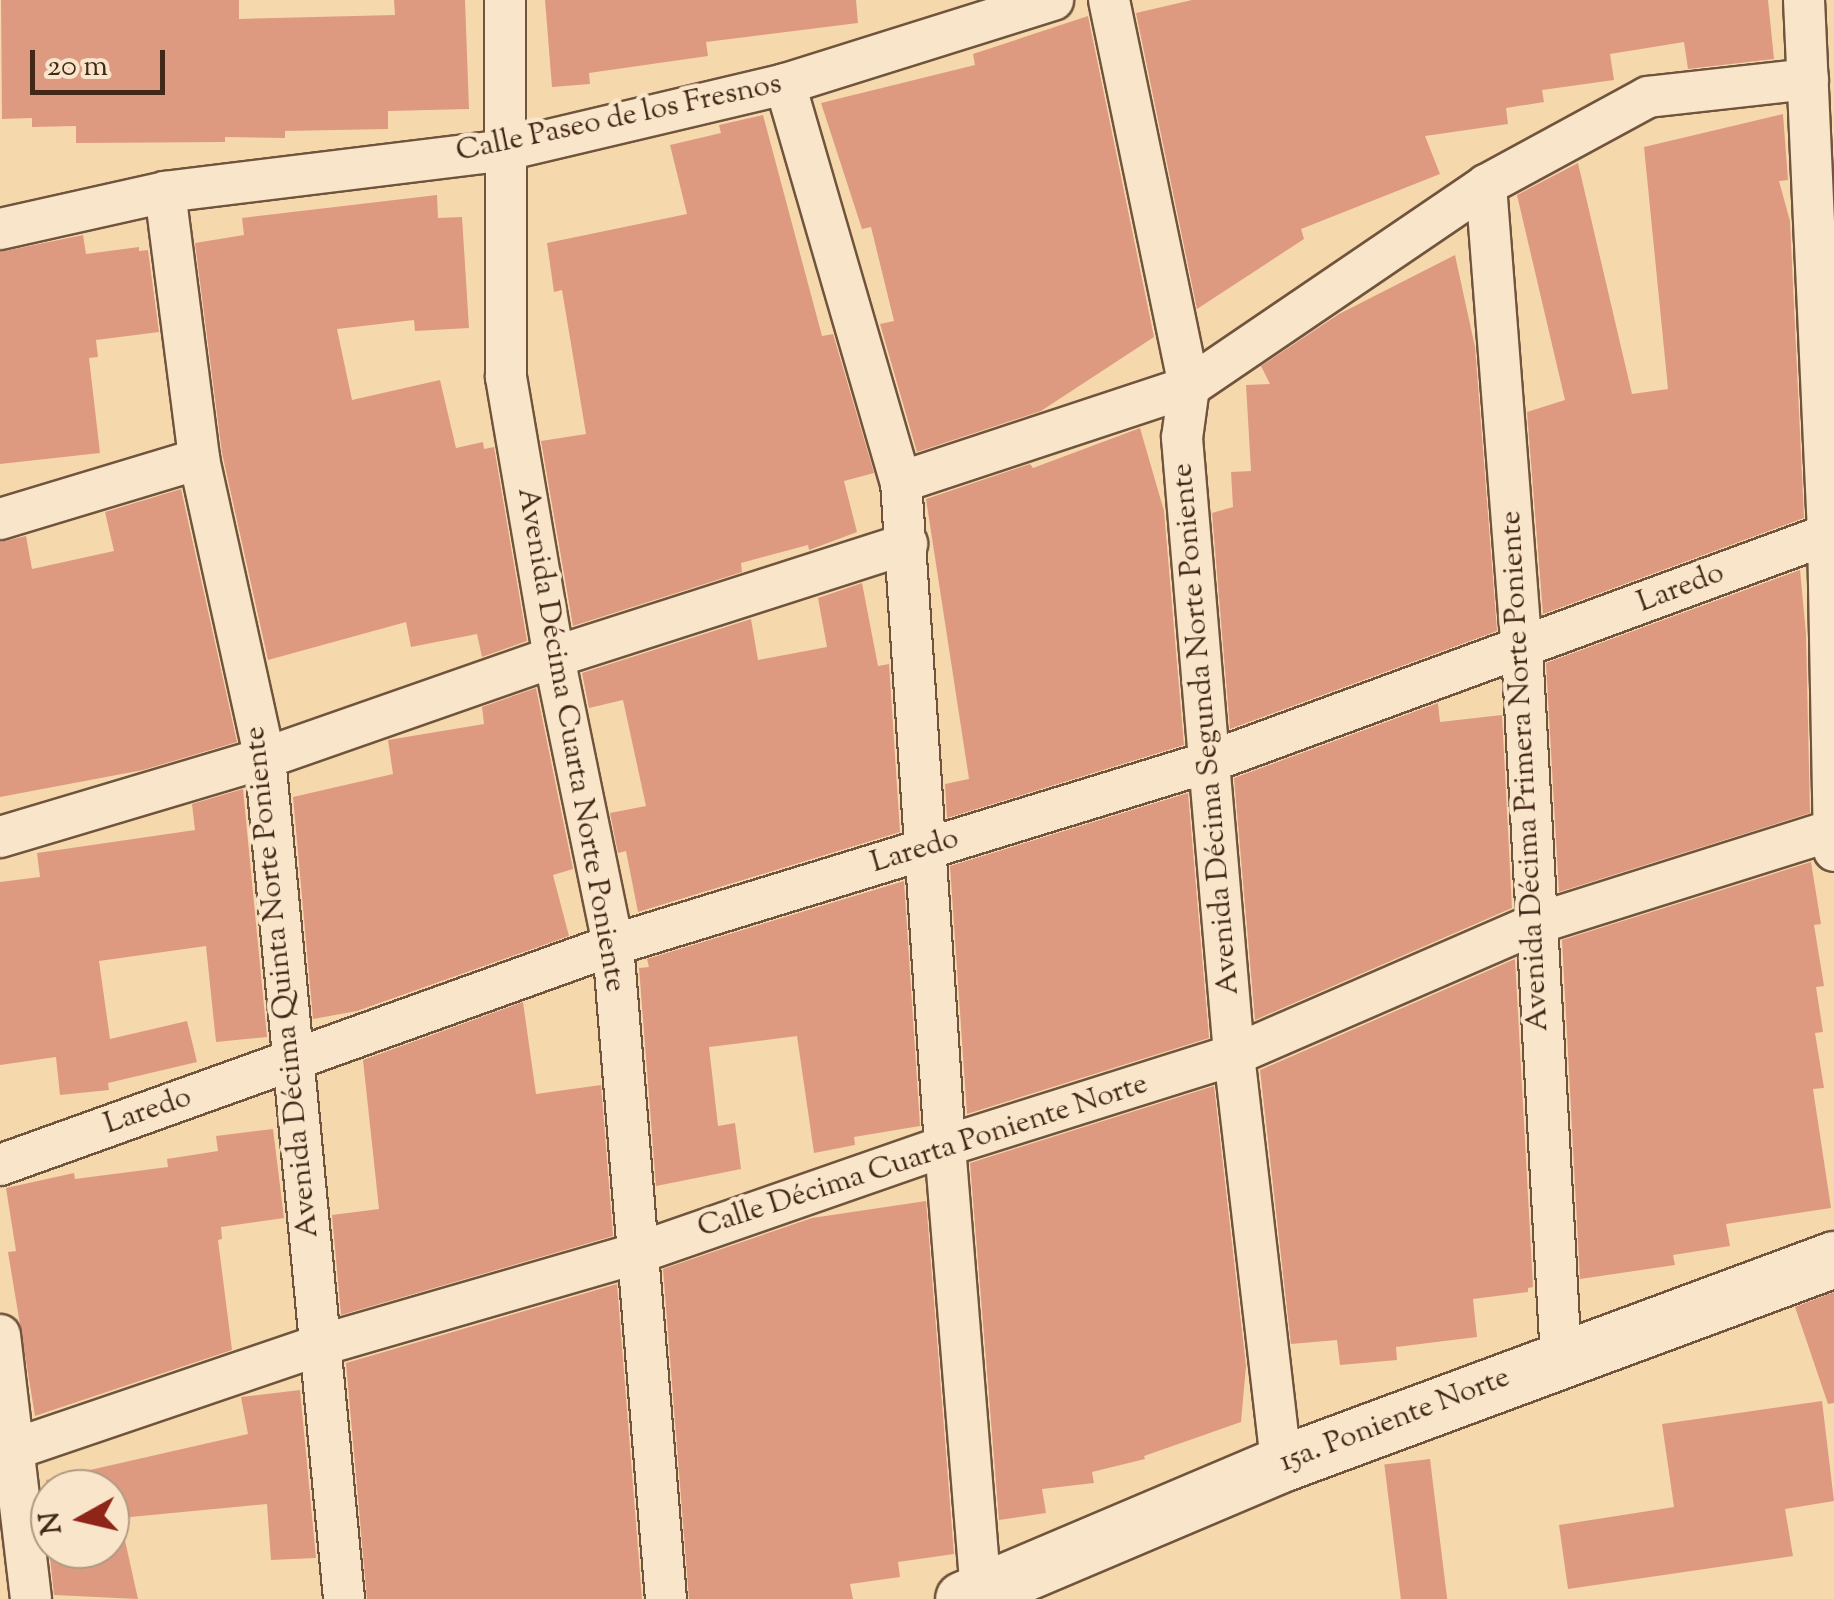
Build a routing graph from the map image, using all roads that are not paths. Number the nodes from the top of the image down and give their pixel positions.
1 (505, 0) edge
2 (1053, 0) edge
3 (1109, 0) edge
4 (1804, 0) edge
5 (1808, 79) junction
6 (785, 84) junction
7 (506, 150) junction
8 (1486, 185) junction
9 (165, 192) junction
10 (0, 229) edge
11 (1189, 387) junction
12 (199, 459) junction
13 (901, 482) junction
14 (0, 519) edge
15 (1831, 533) edge
16 (907, 544) junction
17 (1522, 650) junction
18 (554, 657) junction
19 (265, 758) junction
20 (1209, 762) junction
21 (1834, 830) edge
22 (0, 838) edge
23 (928, 848) junction
24 (1834, 850) edge
25 (1535, 924) junction
26 (613, 945) junction
27 (1234, 1055) junction
28 (296, 1060) junction
29 (945, 1146) junction
30 (0, 1164) edge
31 (635, 1254) junction
32 (1834, 1259) edge
33 (0, 1335) edge
34 (318, 1346) junction
35 (1561, 1358) junction
36 (6, 1452) edge
37 (1281, 1464) junction
38 (972, 1594) edge
39 (30, 1599) edge
40 (344, 1599) edge
41 (666, 1599) edge

1 - 7 street, Avenida Décima Cuarta Norte Poniente
2 - 6 street, Calle Paseo de los Fresnos
3 - 11 street, Avenida Décima Segunda Norte Poniente
4 - 5 street
5 - 8 street
5 - 15 street
6 - 7 street, Calle Paseo de los Fresnos
6 - 13 street
7 - 9 street, Calle Paseo de los Fresnos
7 - 18 street, Avenida Décima Cuarta Norte Poniente
8 - 11 street
8 - 17 street, Avenida Décima Primera Norte Poniente
9 - 10 street, Calle Paseo de los Fresnos
9 - 12 street, Avenida Décima Quinta Norte Poniente
11 - 13 street
11 - 20 street, Avenida Décima Segunda Norte Poniente
12 - 14 street
12 - 19 street, Avenida Décima Quinta Norte Poniente
13 - 16 street
15 - 17 street, Laredo
15 - 21 street
16 - 18 street
16 - 23 street
17 - 20 street, Laredo
17 - 25 street, Avenida Décima Primera Norte Poniente
18 - 19 street
18 - 26 street, Avenida Décima Cuarta Norte Poniente
19 - 22 street
19 - 28 street, Avenida Décima Quinta Norte Poniente
20 - 23 street, Laredo
20 - 27 street, Avenida Décima Segunda Norte Poniente
21 - 24 street
21 - 25 street, Calle Décima Cuarta Poniente Norte
23 - 26 street, Laredo
23 - 29 street
25 - 27 street, Calle Décima Cuarta Poniente Norte
25 - 35 street, Avenida Décima Primera Norte Poniente
26 - 28 street, Laredo
26 - 31 street, Avenida Décima Cuarta Norte Poniente
27 - 29 street, Calle Décima Cuarta Poniente Norte
27 - 37 street, Avenida Décima Segunda Norte Poniente
28 - 30 street, Laredo
28 - 34 street, Avenida Décima Quinta Norte Poniente
29 - 31 street, Calle Décima Cuarta Poniente Norte
29 - 38 street
31 - 34 street, Calle Décima Cuarta Poniente Norte
31 - 41 street, Avenida Décima Cuarta Norte Poniente
32 - 35 street, 15a. Poniente Norte
33 - 36 street
34 - 36 street, Calle Décima Cuarta Poniente Norte
34 - 40 street, Avenida Décima Quinta Norte Poniente
35 - 37 street, 15a. Poniente Norte
36 - 39 street
37 - 38 street, 15a. Poniente Norte

